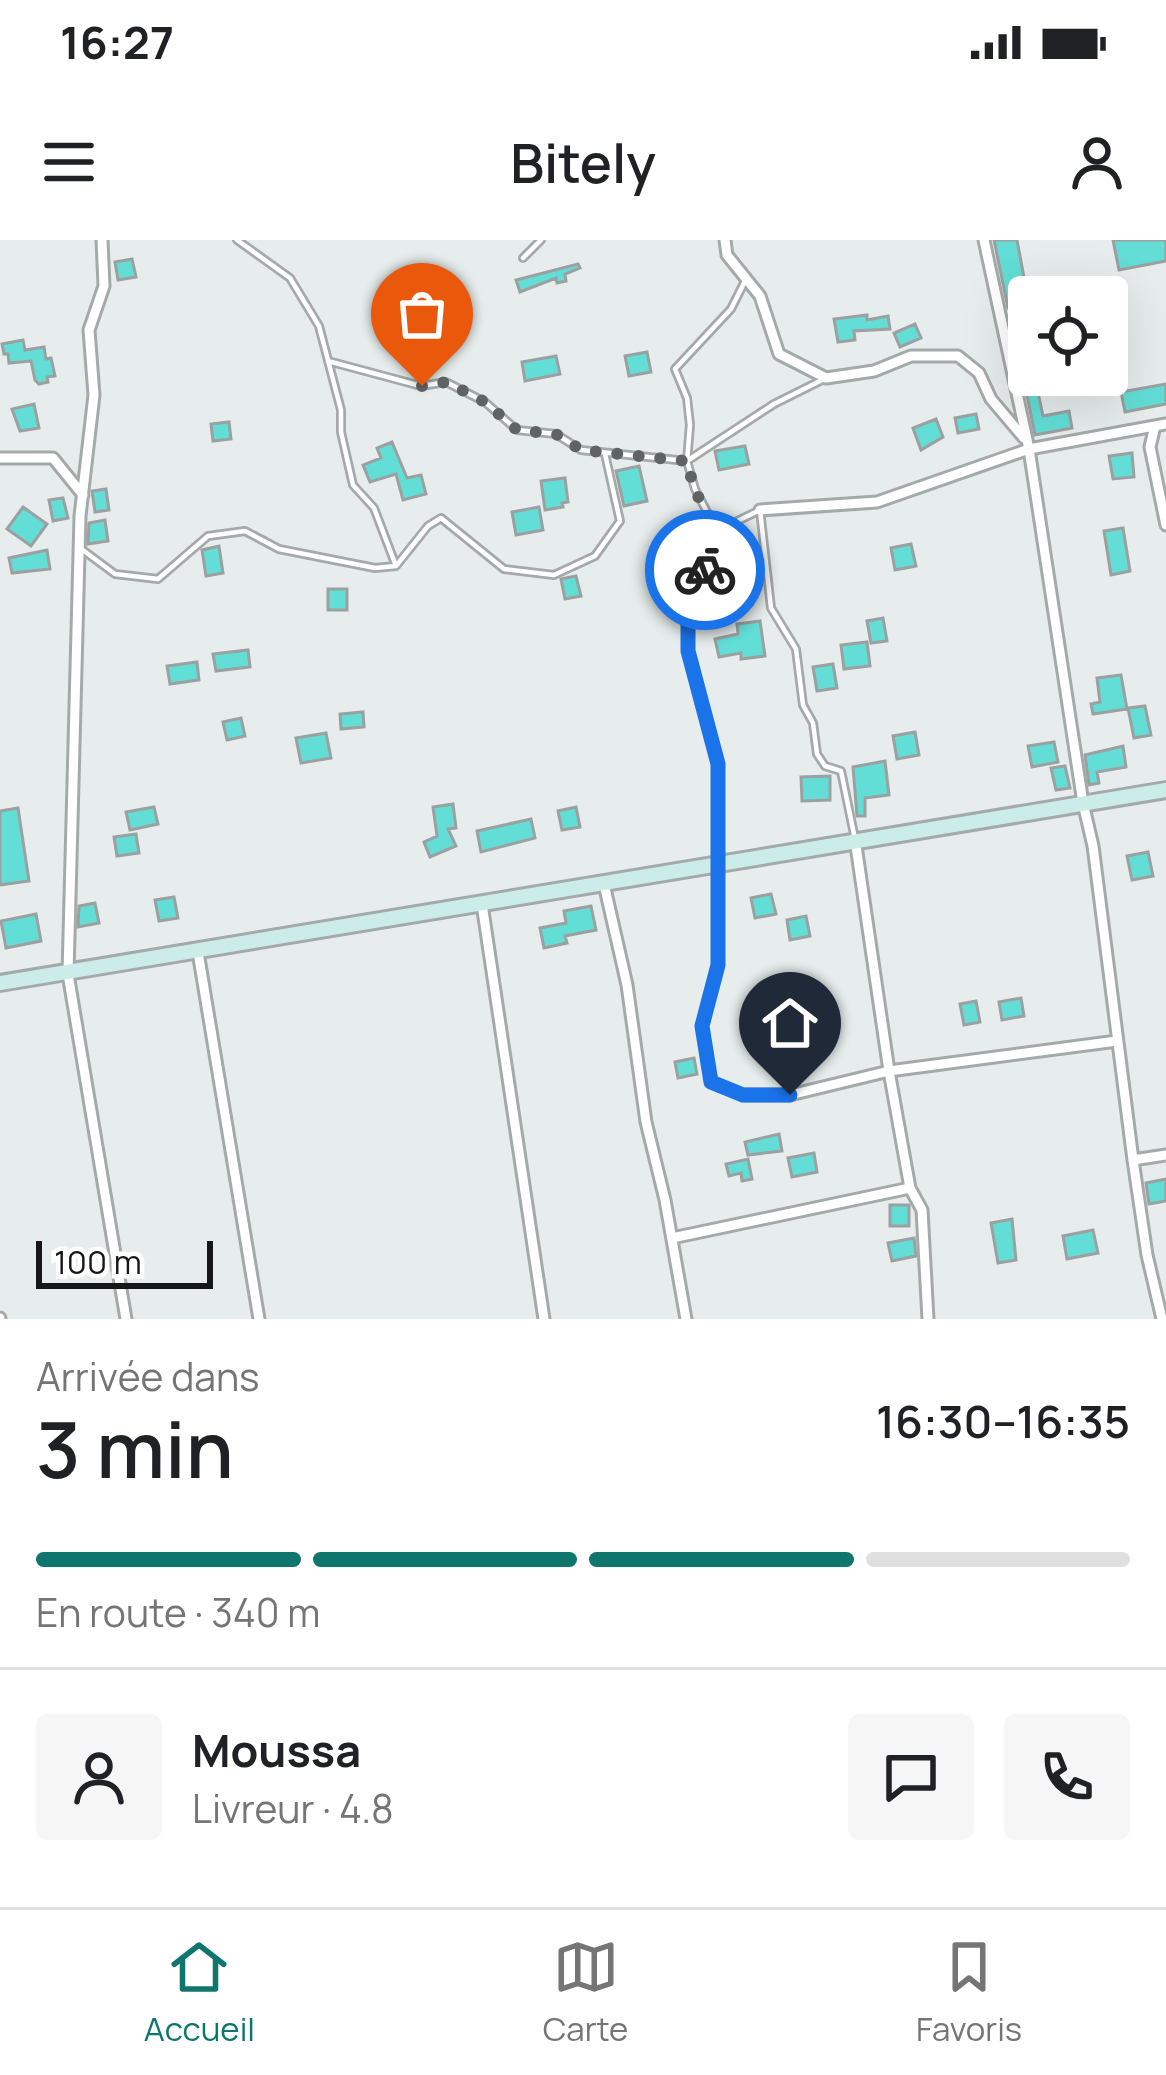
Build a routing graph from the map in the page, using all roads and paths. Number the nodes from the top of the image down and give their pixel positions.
1 (102, 240) edge
2 (237, 240) edge
3 (541, 240) edge
4 (725, 240) edge
5 (984, 240) edge
6 (523, 258) dead end
7 (746, 279) junction
8 (328, 361) junction
9 (826, 378) junction
10 (1161, 425) edge
11 (1028, 445) junction
12 (605, 454) junction
13 (0, 458) edge
14 (687, 461) junction
15 (82, 495) junction
16 (760, 510) junction
17 (1166, 525) edge
18 (717, 531) junction
19 (80, 547) junction
20 (396, 566) junction
21 (1166, 790) edge
22 (1083, 803) junction
23 (856, 839) junction
24 (717, 864) junction
25 (604, 884) junction
26 (482, 904) junction
27 (198, 952) junction
28 (68, 974) junction
29 (0, 983) edge
30 (1117, 1041) junction
31 (889, 1071) junction
32 (743, 1095) joint
33 (1166, 1155) edge
34 (1133, 1160) junction
35 (910, 1188) junction
36 (672, 1238) junction
37 (1163, 1305) edge
38 (126, 1319) edge
39 (259, 1319) edge
40 (544, 1319) edge
41 (686, 1319) edge
42 (928, 1319) edge
43 (1162, 1319) edge

1 - 15 street
2 - 8 lane
3 - 6 lane
4 - 7 street
5 - 11 street
7 - 9 street
7 - 14 lane
8 - 12 lane
8 - 20 lane
9 - 11 street
9 - 14 lane
10 - 11 street
10 - 17 street
11 - 16 street
11 - 22 street
12 - 14 lane
12 - 20 lane
13 - 15 street
14 - 18 lane
15 - 19 street
16 - 18 lane
16 - 23 lane
18 - 24 lane
19 - 20 lane
19 - 28 street
21 - 22 street
22 - 23 street
22 - 30 street
23 - 24 street
23 - 31 street
24 - 25 street
24 - 32 lane
25 - 26 street
25 - 36 street
26 - 27 street
26 - 40 street
27 - 28 street
27 - 39 street
28 - 29 street
28 - 38 street
30 - 31 street
30 - 34 street
31 - 32 street
31 - 35 street
33 - 34 street
34 - 37 street
35 - 36 street
35 - 42 street
36 - 41 street
37 - 43 street

